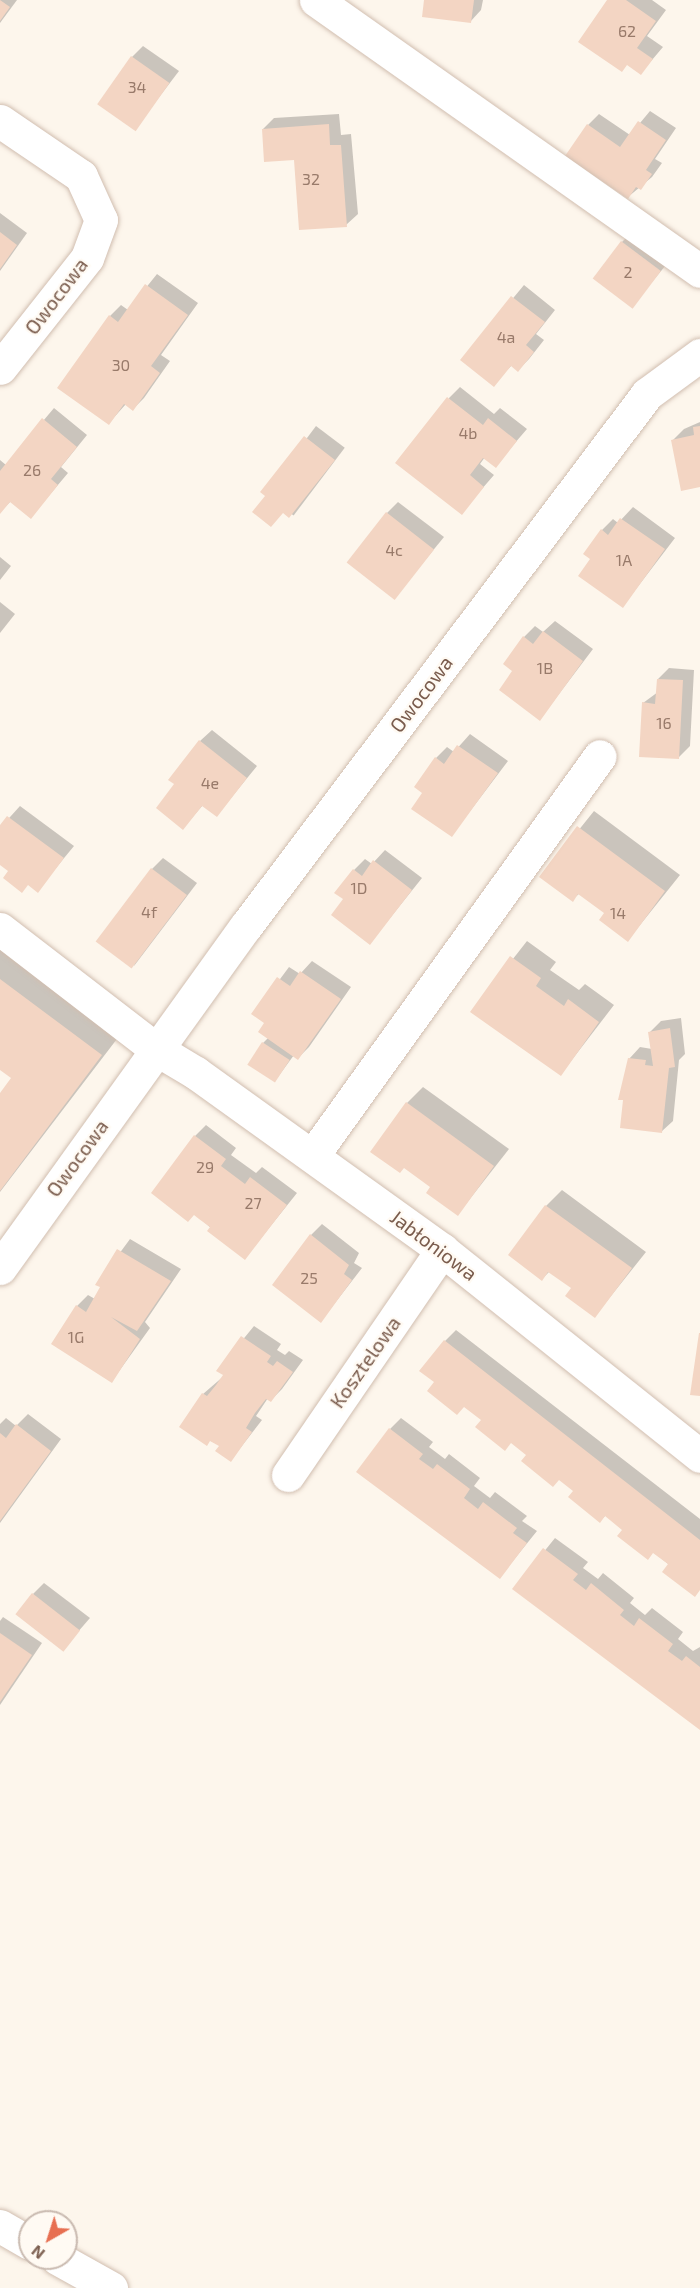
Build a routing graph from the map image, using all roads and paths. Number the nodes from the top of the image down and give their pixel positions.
1 (316, 0) edge
2 (359, 14) edge
3 (0, 121) edge
4 (700, 271) edge
5 (700, 355) edge
6 (0, 368) edge
7 (600, 756) dead end
8 (0, 929) edge
9 (156, 1049) junction
10 (313, 1155) junction
11 (442, 1250) junction
12 (0, 1268) edge
13 (700, 1456) edge
14 (288, 1474) dead end
15 (0, 2226) edge
16 (18, 2236) edge
17 (78, 2270) edge
18 (111, 2288) edge

1 - 2 street
2 - 4 street
3 - 6 street, Owocowa
5 - 9 street, Owocowa
7 - 10 street
8 - 9 street
9 - 10 street, Jabłoniowa
9 - 12 street, Owocowa
10 - 11 street, Jabłoniowa
11 - 13 street, Jabłoniowa
11 - 14 street, Kosztelowa
15 - 16 street
17 - 18 street

